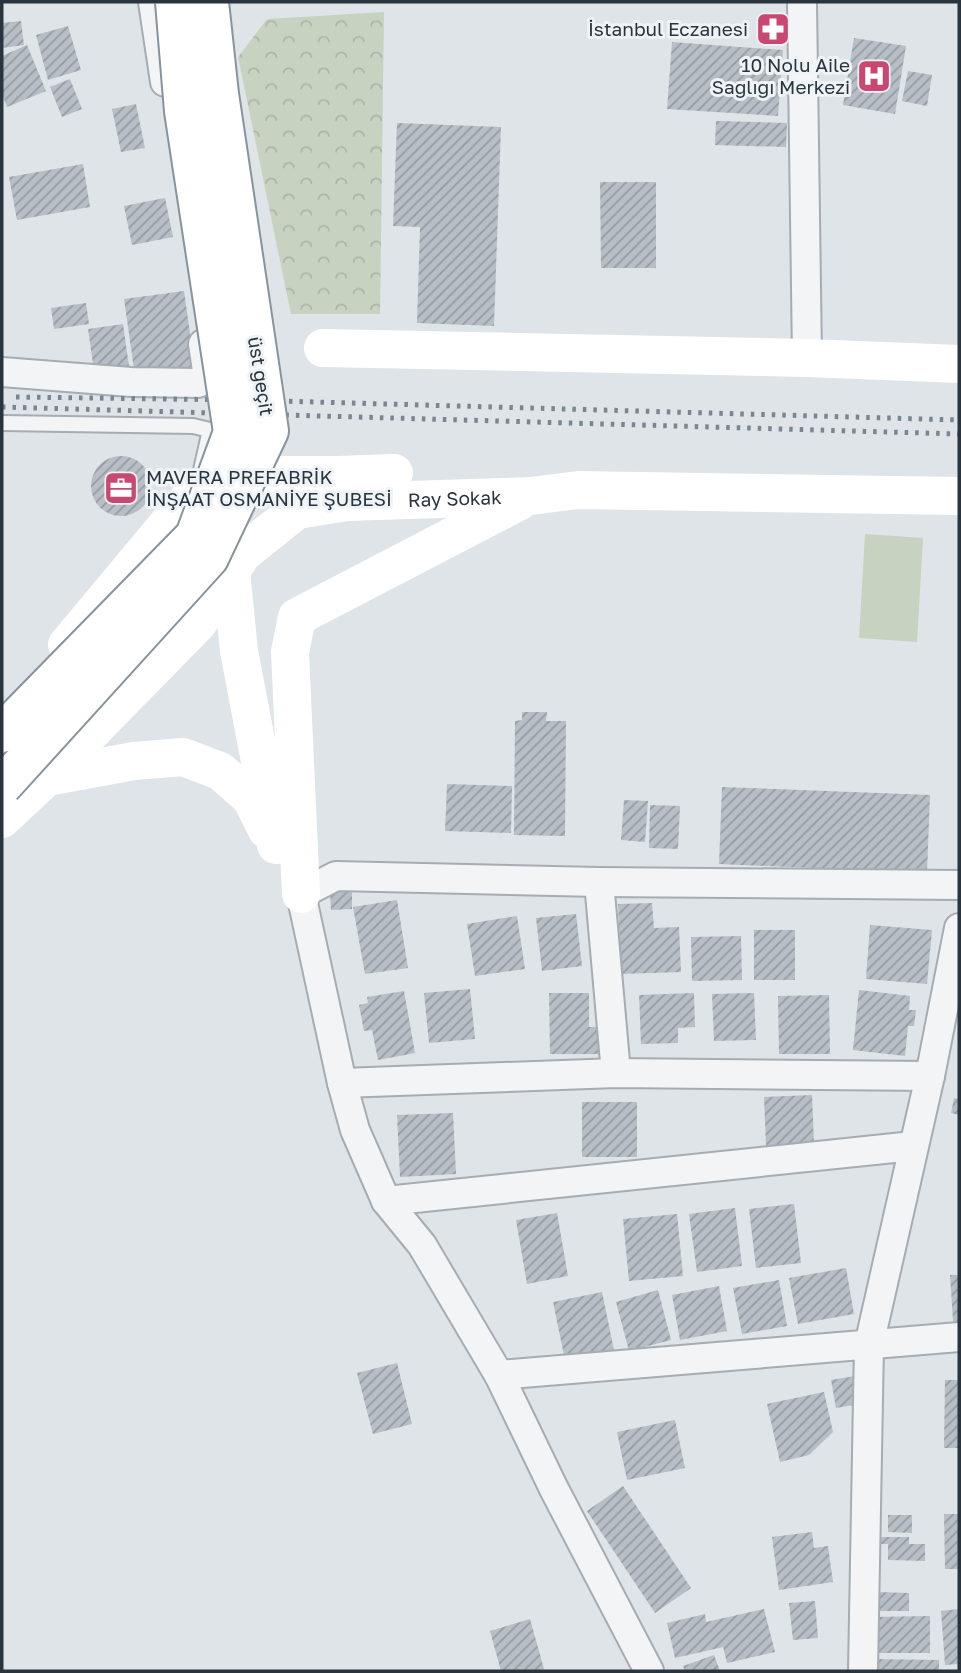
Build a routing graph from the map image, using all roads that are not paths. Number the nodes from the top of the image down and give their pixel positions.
1 (153, 2) edge
2 (175, 2) edge
3 (209, 2) edge
4 (802, 2) edge
5 (323, 348) dead end
6 (807, 358) junction
7 (959, 364) edge
8 (2, 372) edge
9 (2, 423) edge
10 (959, 477) edge
11 (209, 485) junction
12 (531, 496) junction
13 (959, 496) edge
14 (231, 571) junction
15 (2, 714) edge
16 (2, 733) edge
17 (47, 777) junction
18 (2, 786) edge
19 (2, 819) edge
20 (276, 845) junction
21 (599, 881) junction
22 (959, 885) edge
23 (301, 894) junction
24 (959, 928) edge
25 (616, 1073) junction
26 (930, 1076) junction
27 (342, 1083) junction
28 (914, 1146) junction
29 (386, 1201) junction
30 (959, 1337) edge
31 (869, 1345) junction
32 (499, 1375) junction
33 (645, 1670) edge
34 (863, 1671) edge

1 - 8 street
2 - 16 main road, bridge
3 - 18 main road, üst geçit, bridge
4 - 6 street
5 - 6 main road
6 - 7 main road
9 - 11 lane
10 - 11 main road
11 - 14 main road
11 - 15 main road
12 - 13 main road, Ray Sokak
12 - 14 main road, Ray Sokak
12 - 23 main road
14 - 17 main road, Ray Sokak
14 - 20 main road
17 - 19 main road, Ray Sokak
17 - 20 main road
20 - 23 main road
21 - 22 street
21 - 23 street
21 - 25 street
23 - 27 street
24 - 26 street
25 - 26 street
25 - 27 street
26 - 28 street
27 - 29 street
28 - 29 street
28 - 31 street
29 - 32 street
30 - 31 street
31 - 32 street
31 - 34 street
32 - 33 street

